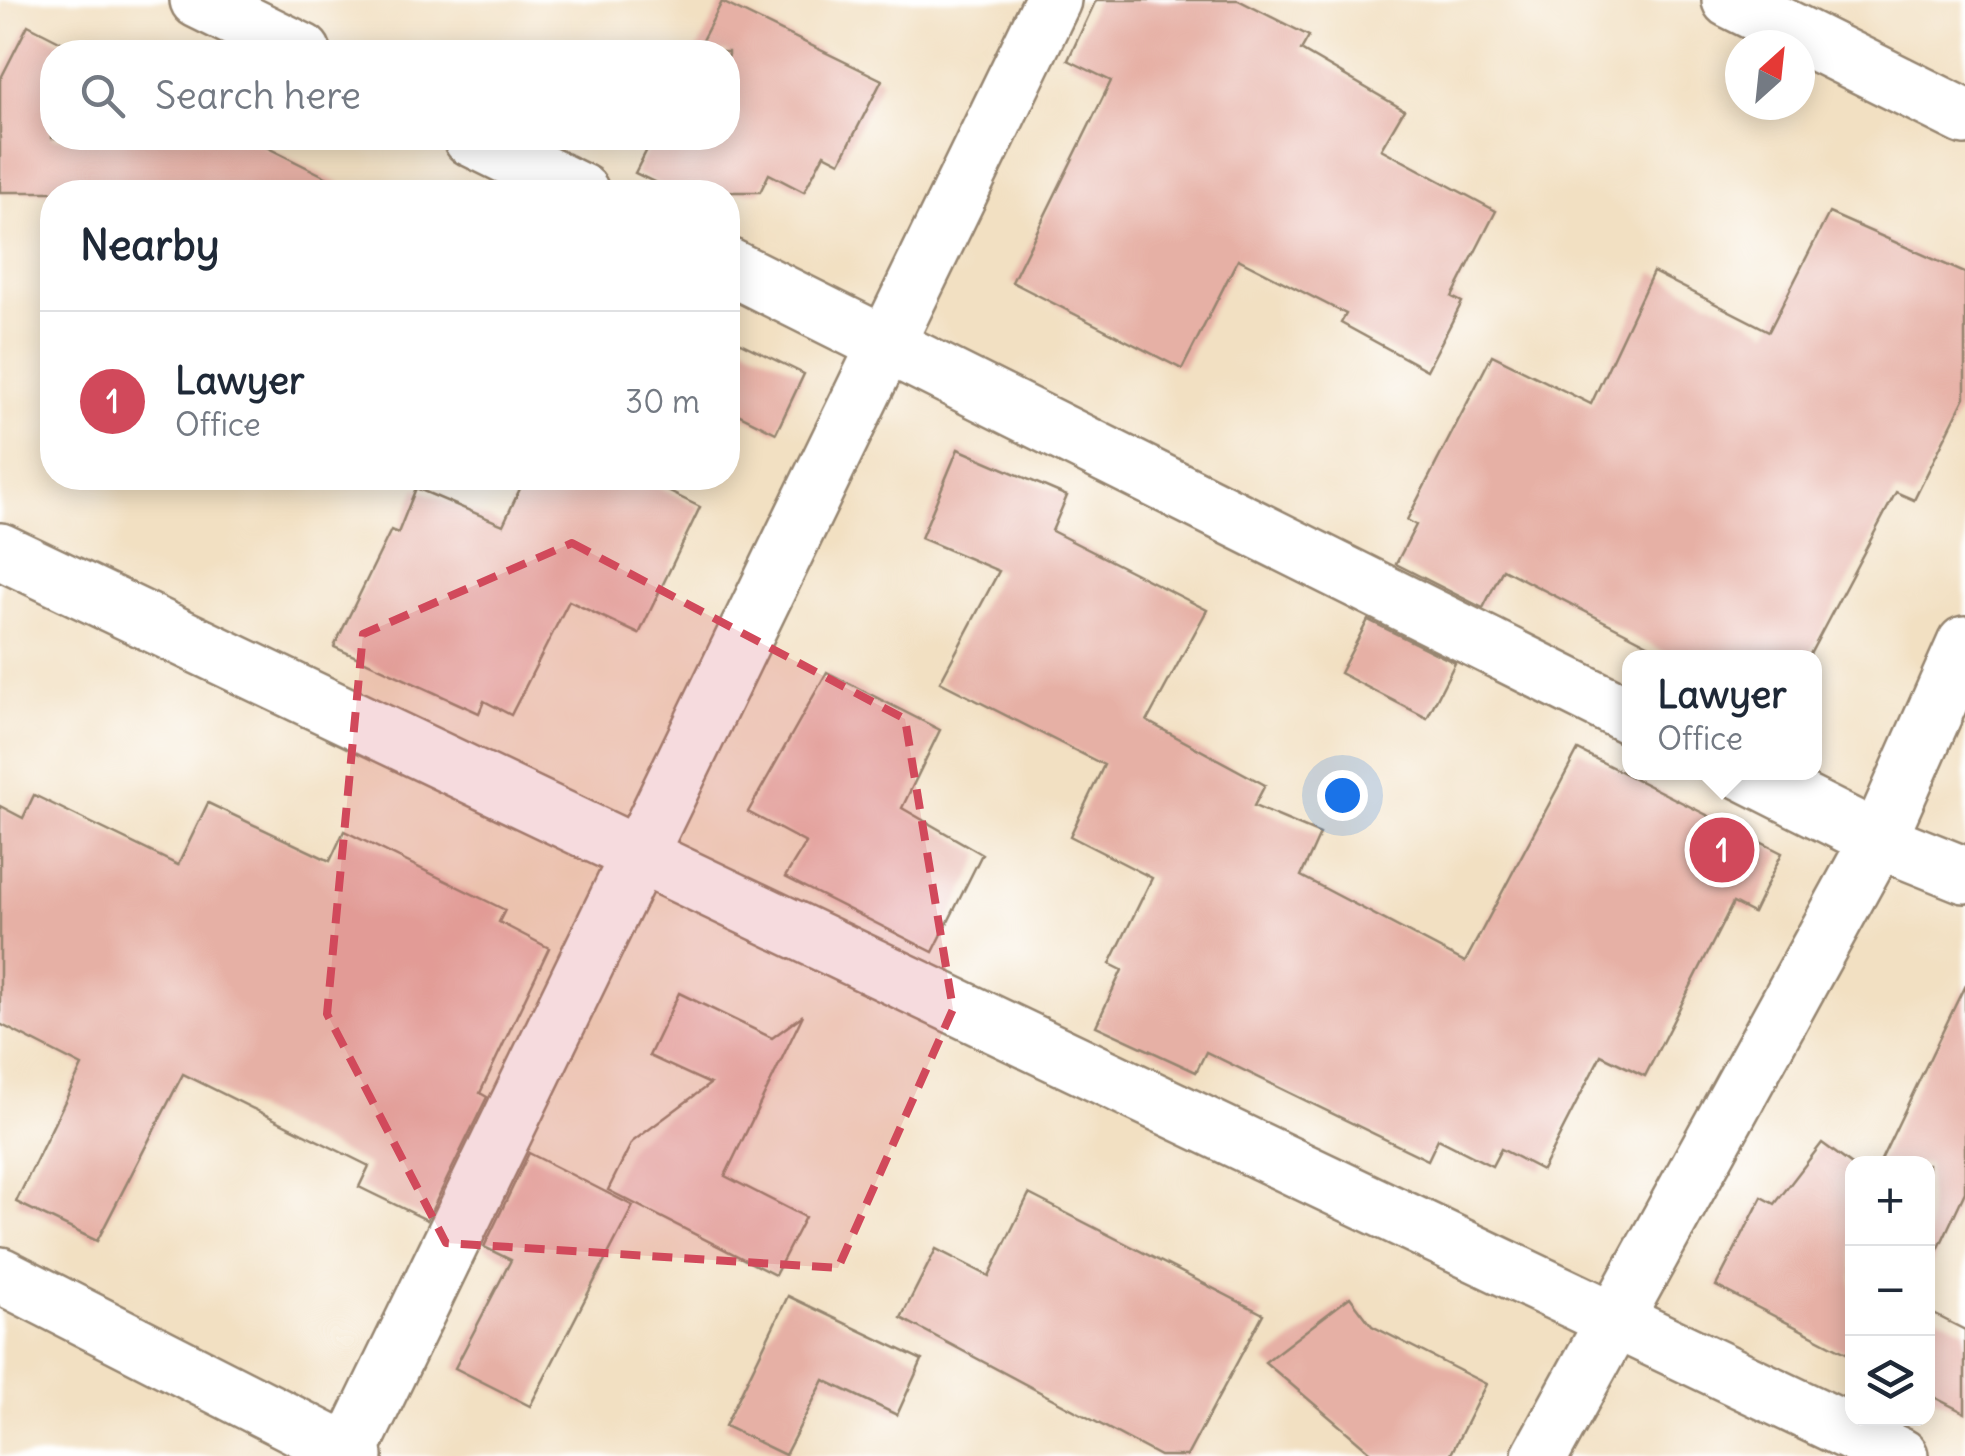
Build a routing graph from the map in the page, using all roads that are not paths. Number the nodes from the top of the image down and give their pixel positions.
1 (198, 0) edge
2 (1053, 0) edge
3 (1730, 0) edge
4 (278, 40) edge
5 (1965, 116) edge
6 (496, 150) edge
7 (557, 180) edge
8 (740, 272) edge
9 (885, 346) junction
10 (0, 552) edge
11 (1965, 644) edge
12 (1622, 712) edge
13 (1759, 780) edge
14 (1878, 840) junction
15 (638, 856) junction
16 (1965, 875) edge
17 (0, 1275) edge
18 (1614, 1322) junction
19 (352, 1454) edge
20 (1540, 1456) edge
21 (1900, 1456) edge

1 - 4 street
2 - 9 street
3 - 5 street
6 - 7 street
8 - 9 street
9 - 12 street
9 - 15 street
10 - 15 street
11 - 14 street
13 - 14 street
14 - 16 street
14 - 18 street
15 - 18 street
15 - 19 street
17 - 19 street
18 - 20 street
18 - 21 street

